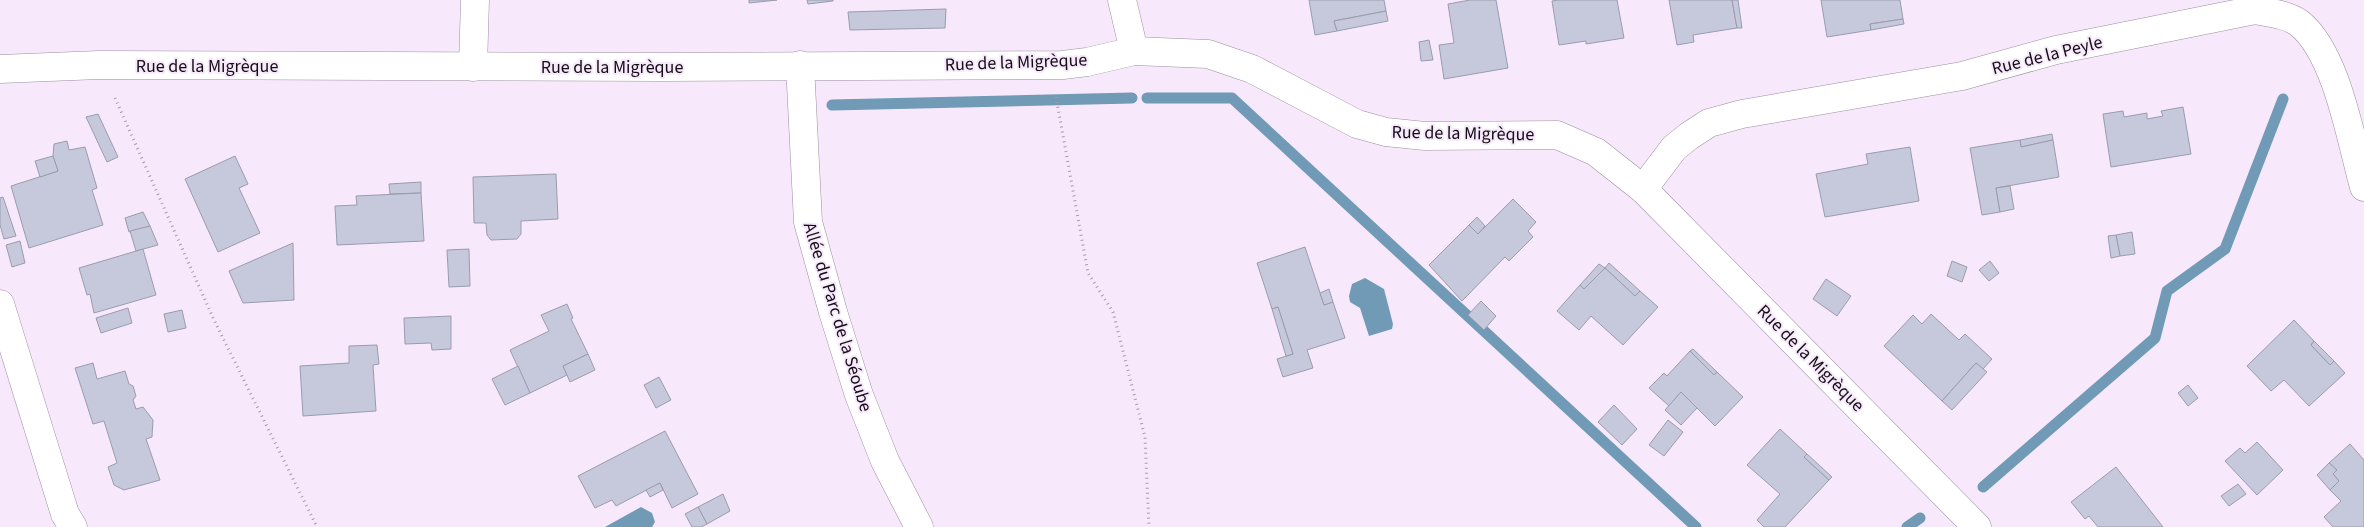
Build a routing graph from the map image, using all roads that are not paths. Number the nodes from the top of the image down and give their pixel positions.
1 (475, 0) edge
2 (1122, 0) edge
3 (1134, 51) junction
4 (800, 65) junction
5 (472, 67) junction
6 (0, 68) edge
7 (2364, 187) edge
8 (1643, 189) junction
9 (0, 304) edge
10 (73, 527) edge
11 (919, 527) edge
12 (1976, 527) edge

1 - 5 street
2 - 3 street
3 - 4 street, Rue de la Migrèque
3 - 8 street, Rue de la Migrèque
4 - 5 street, Rue de la Migrèque
4 - 11 street, Allée du Parc de la Séoube
5 - 6 street, Rue de la Migrèque
7 - 8 street, Rue de la Peyle
8 - 12 street, Rue de la Migrèque
9 - 10 street

